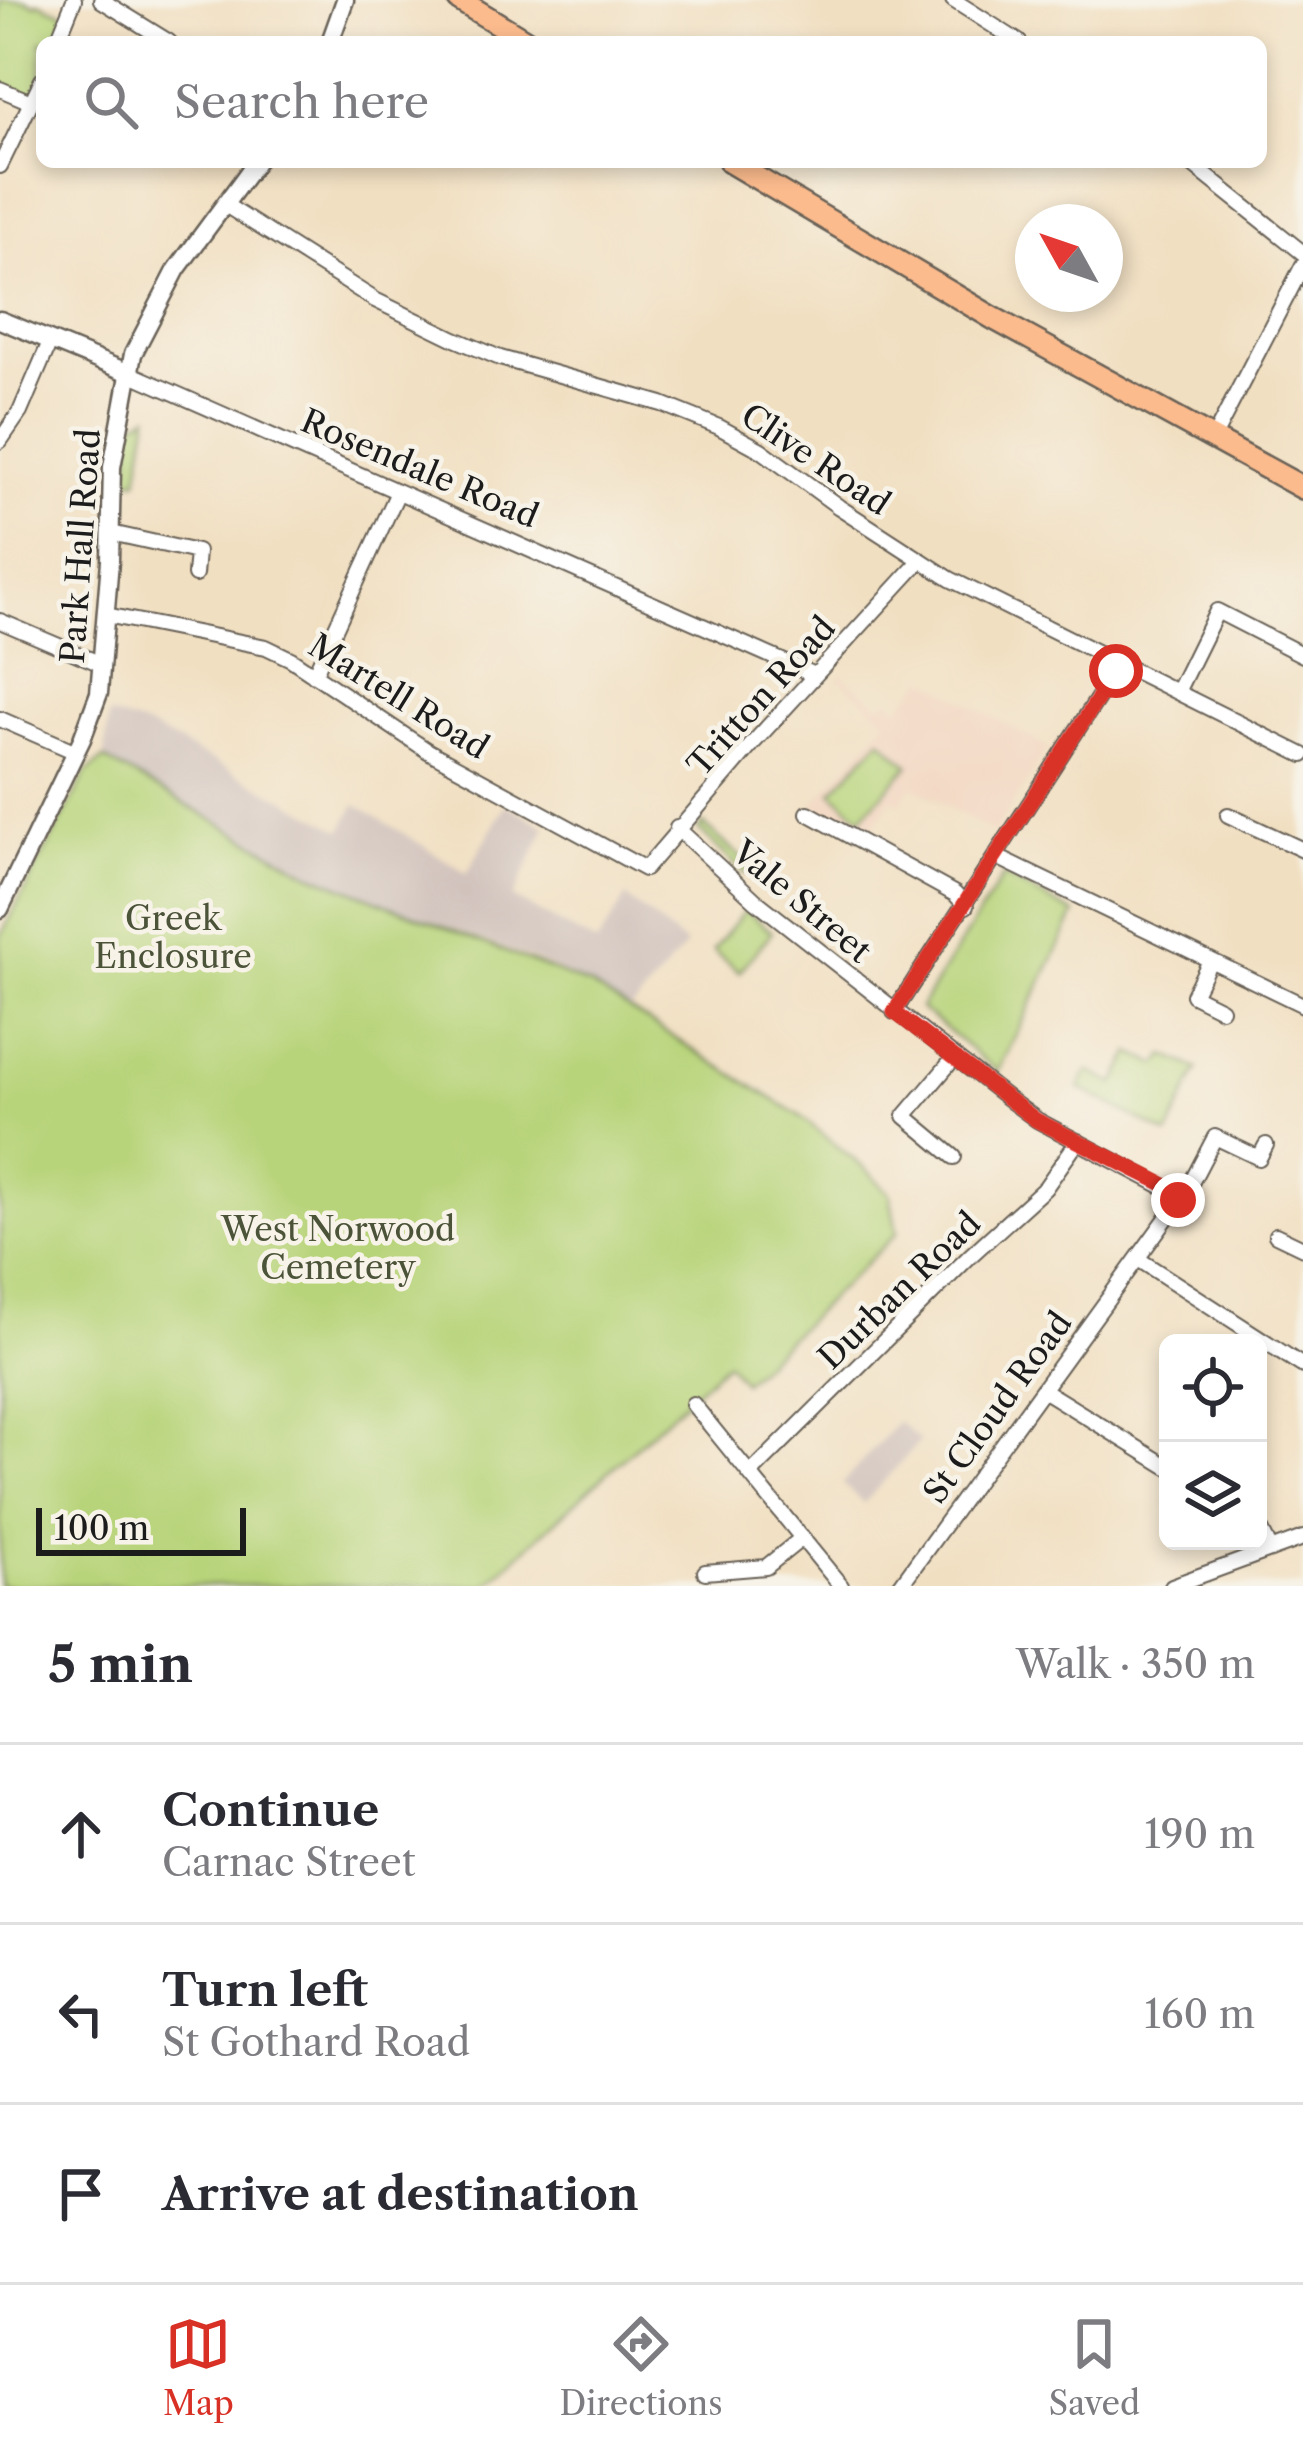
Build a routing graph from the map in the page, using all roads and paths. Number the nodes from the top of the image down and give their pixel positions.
1 (74, 0) edge
2 (101, 0) edge
3 (344, 0) edge
4 (458, 0) edge
5 (953, 0) edge
6 (59, 36) edge
7 (159, 36) edge
8 (332, 36) edge
9 (518, 36) edge
10 (1010, 36) edge
11 (0, 89) edge
12 (36, 93) edge
13 (32, 102) junction
14 (0, 166) edge
15 (251, 168) edge
16 (740, 168) edge
17 (1197, 168) edge
18 (224, 204) junction
19 (1303, 253) edge
20 (1303, 265) edge
21 (0, 320) edge
22 (50, 343) junction
23 (129, 373) junction
24 (1213, 439) junction
25 (0, 441) edge
26 (1303, 488) edge
27 (398, 492) junction
28 (111, 533) junction
29 (920, 561) junction
30 (195, 575) dead end
31 (106, 615) junction
32 (0, 621) edge
33 (1303, 655) edge
34 (101, 664) junction
35 (1120, 664) junction
36 (314, 675) junction
37 (814, 675) junction
38 (1177, 692) junction
39 (0, 719) edge
40 (76, 752) junction
41 (1303, 755) edge
42 (808, 813) dead end
43 (1228, 815) dead end
44 (677, 828) junction
45 (1303, 850) edge
46 (997, 857) junction
47 (645, 869) joint
48 (966, 906) junction
49 (0, 908) edge
50 (1210, 961) junction
51 (1303, 1005) edge
52 (1221, 1009) dead end
53 (894, 1012) junction
54 (955, 1057) junction
55 (1078, 1141) junction
56 (1266, 1145) dead end
57 (954, 1157) dead end
58 (1177, 1193) junction
59 (1276, 1235) dead end
60 (1303, 1249) edge
61 (1138, 1259) junction
62 (1303, 1366) edge
63 (1043, 1390) junction
64 (693, 1404) dead end
65 (1159, 1461) edge
66 (752, 1472) junction
67 (802, 1538) junction
68 (1303, 1538) edge
69 (1267, 1542) edge
70 (1271, 1550) junction
71 (705, 1572) dead end
72 (841, 1586) edge
73 (900, 1586) edge
74 (1172, 1586) edge

1 - 6 street
2 - 7 street
3 - 8 street
4 - 9 main road
5 - 10 street
11 - 13 street
12 - 13 street
13 - 14 street
15 - 18 street, Park Hall Road
16 - 24 main road
17 - 19 street
18 - 23 street, Park Hall Road
18 - 29 street, Clive Road
20 - 24 street
21 - 22 street, Rosendale Road
22 - 23 street, Rosendale Road
22 - 25 street
23 - 27 street, Rosendale Road
23 - 28 street, Park Hall Road
24 - 26 main road
27 - 36 street
27 - 37 street, Rosendale Road
28 - 30 street
28 - 31 street, Park Hall Road
29 - 35 street, Clive Road
29 - 37 street, Tritton Road
31 - 34 street, Park Hall Road
31 - 36 street, Martell Road
32 - 34 street
33 - 38 street
34 - 40 street, Park Hall Road
35 - 38 street, Clive Road
35 - 46 street
36 - 47 street, Martell Road
37 - 44 street, Tritton Road
38 - 41 street, Clive Road
39 - 40 street
40 - 49 street, Park Hall Road
42 - 48 street
43 - 45 street
44 - 47 street, Tritton Road
44 - 53 street, Vale Street
46 - 48 street
46 - 50 street
48 - 53 street
50 - 51 street
50 - 52 street
53 - 54 street, Vale Street
54 - 55 street, Vale Street
54 - 57 street
55 - 58 street, Vale Street
55 - 66 street, Durban Road
56 - 58 street, St Cloud Road
58 - 61 street, St Cloud Road
59 - 60 street
61 - 62 street
61 - 63 street, St Cloud Road
63 - 65 street
63 - 73 street, St Cloud Road
64 - 66 street
66 - 67 street
67 - 71 street
67 - 72 street
68 - 70 street
69 - 70 street
70 - 74 street

